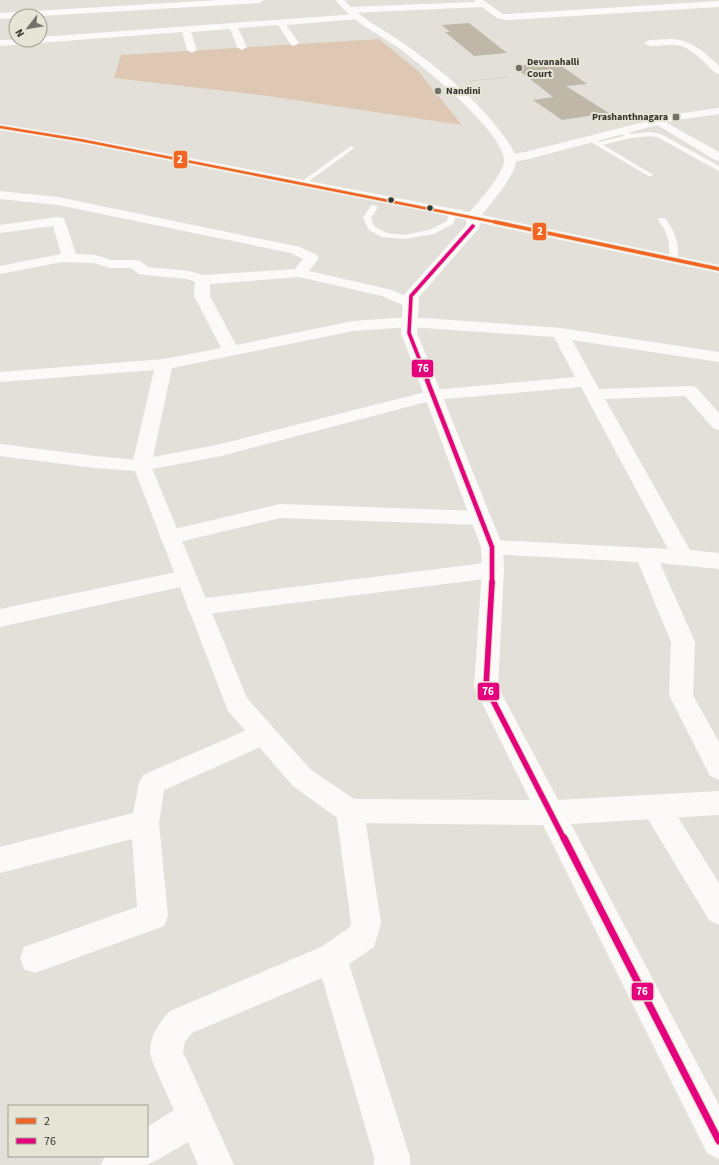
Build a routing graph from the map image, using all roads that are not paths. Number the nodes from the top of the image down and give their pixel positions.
1 (260, 0) edge
2 (340, 0) edge
3 (617, 0) edge
4 (663, 0) edge
5 (708, 0) edge
6 (234, 1) edge
7 (37, 2) dead end
8 (481, 2) edge
9 (433, 3) edge
10 (572, 3) dead end
11 (718, 4) edge
12 (533, 6) dead end
13 (677, 7) junction
14 (37, 8) edge
15 (635, 10) junction
16 (587, 13) junction
17 (352, 14) junction
18 (48, 15) edge
19 (546, 15) junction
20 (117, 16) junction
21 (280, 22) junction
22 (232, 26) junction
23 (186, 29) junction
24 (120, 34) junction
25 (107, 35) junction
26 (48, 39) edge
27 (294, 43) dead end
28 (650, 43) dead end
29 (242, 47) dead end
30 (27, 48) edge
31 (110, 48) dead end
32 (192, 50) dead end
33 (27, 52) dead end
34 (719, 71) edge
35 (719, 111) edge
36 (658, 121) junction
37 (0, 127) edge
38 (620, 131) junction
39 (631, 136) junction
40 (0, 137) edge
41 (593, 142) junction
42 (719, 146) edge
43 (351, 148) dead end
44 (705, 148) junction
45 (719, 157) edge
46 (510, 158) junction
47 (719, 169) edge
48 (650, 175) dead end
49 (303, 183) junction
50 (0, 195) edge
51 (374, 207) junction
52 (452, 217) junction
53 (662, 220) dead end
54 (473, 221) junction
55 (0, 229) edge
56 (70, 258) junction
57 (673, 260) junction
58 (719, 269) edge
59 (0, 270) edge
60 (299, 273) junction
61 (719, 277) edge
62 (202, 280) junction
63 (410, 312) junction
64 (560, 333) junction
65 (231, 351) junction
66 (719, 357) edge
67 (164, 364) junction
68 (0, 377) edge
69 (590, 388) junction
70 (433, 395) junction
71 (719, 424) edge
72 (0, 450) edge
73 (142, 465) junction
74 (481, 518) junction
75 (170, 537) junction
76 (492, 547) junction
77 (646, 555) junction
78 (683, 557) junction
79 (719, 561) edge
80 (493, 570) junction
81 (186, 578) junction
82 (198, 607) junction
83 (0, 618) edge
84 (263, 734) junction
85 (719, 768) edge
86 (719, 803) edge
87 (656, 807) junction
88 (350, 811) junction
89 (550, 813) junction
90 (145, 823) junction
91 (0, 860) edge
92 (719, 910) edge
93 (35, 958) dead end
94 (332, 958) junction
95 (195, 1117) junction
96 (719, 1141) edge
97 (148, 1146) edge
98 (131, 1157) edge
99 (119, 1165) edge
100 (216, 1165) edge
101 (392, 1165) edge

1 - 6 street
2 - 17 street
3 - 15 street
4 - 13 street
5 - 11 street
6 - 20 street
7 - 14 street
8 - 9 street
8 - 19 street
9 - 17 street
10 - 16 street
11 - 13 street
12 - 19 street
13 - 15 street
15 - 16 street
16 - 19 street
17 - 21 street
17 - 46 street
18 - 20 street
20 - 24 street
21 - 22 street
21 - 27 street
22 - 23 street
22 - 29 street
23 - 24 street
23 - 32 street
24 - 25 street
25 - 26 street
25 - 31 street
28 - 34 street
30 - 33 street
35 - 36 street
36 - 38 street
36 - 44 street
37 - 49 street
38 - 39 lane
38 - 41 street
39 - 41 lane
39 - 47 lane
40 - 51 street
41 - 46 street
41 - 48 lane
42 - 44 street
43 - 49 lane
44 - 45 street
46 - 54 street
49 - 52 street
50 - 60 street
51 - 52 street
51 - 52 lane
52 - 54 street
53 - 57 lane
54 - 57 street
54 - 61 street
54 - 63 street
55 - 56 street
56 - 59 street
56 - 62 street
57 - 58 street
60 - 62 street
60 - 63 street
62 - 65 street
63 - 64 street
63 - 65 street
63 - 70 street
64 - 66 street
64 - 69 street
65 - 67 street
67 - 68 street
67 - 73 street
69 - 70 street
69 - 71 street
69 - 78 street
70 - 73 street
70 - 74 street
72 - 73 street
73 - 75 street
74 - 75 street
74 - 76 street
75 - 81 street
76 - 77 street
76 - 80 street
77 - 78 street
77 - 85 street
78 - 79 street
80 - 82 street
80 - 89 street
81 - 82 street
81 - 83 street
82 - 84 street
84 - 88 street
84 - 90 street
86 - 87 street
87 - 89 street
87 - 92 street
88 - 89 street
88 - 94 street
89 - 96 street
90 - 91 street
90 - 93 street
94 - 95 street
94 - 101 street
95 - 97 street
95 - 100 street
98 - 99 street

